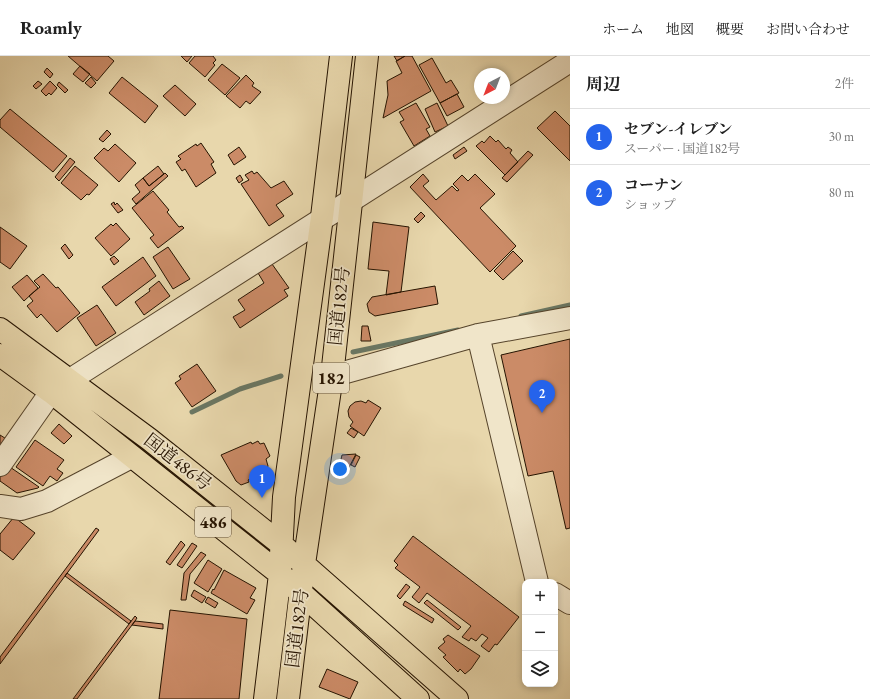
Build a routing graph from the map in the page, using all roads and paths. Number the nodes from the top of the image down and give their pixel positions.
1 (341, 56) edge
2 (367, 56) edge
3 (570, 61) edge
4 (351, 199) junction
5 (322, 217) junction
6 (570, 318) edge
7 (0, 329) edge
8 (478, 335) junction
9 (0, 355) edge
10 (332, 376) junction
11 (70, 380) junction
12 (51, 392) junction
13 (131, 457) junction
14 (0, 465) edge
15 (0, 506) edge
16 (282, 545) junction
17 (304, 564) junction
18 (280, 574) junction
19 (536, 579) edge
20 (301, 593) junction
21 (558, 596) edge
22 (570, 603) edge
23 (265, 699) edge
24 (288, 699) edge
25 (418, 699) edge
26 (457, 699) edge

1 - 5 highway, 国道182号 / 182
2 - 4 highway, 国道182号 / 182
3 - 4 street
4 - 5 street
4 - 10 highway, 国道182号 / 182
5 - 11 street
5 - 16 highway, 国道182号 / 182
6 - 8 street
7 - 11 highway, 国道486号 / 486
8 - 10 street
8 - 19 street
9 - 12 highway, 国道486号 / 486
10 - 17 highway, 国道182号 / 182
11 - 12 street
11 - 16 highway, 国道486号 / 486
12 - 13 highway, 国道486号 / 486
12 - 14 street
13 - 15 street
13 - 18 highway, 国道486号 / 486
16 - 17 highway, 国道486号 / 486
16 - 18 highway, 国道182号 / 182
17 - 20 highway, 国道182号 / 182
17 - 26 highway, 国道486号 / 486
18 - 20 highway, 国道486号 / 486
18 - 23 highway, 国道182号 / 182
20 - 24 highway, 国道182号 / 182
20 - 25 highway, 国道486号 / 486
21 - 22 street

